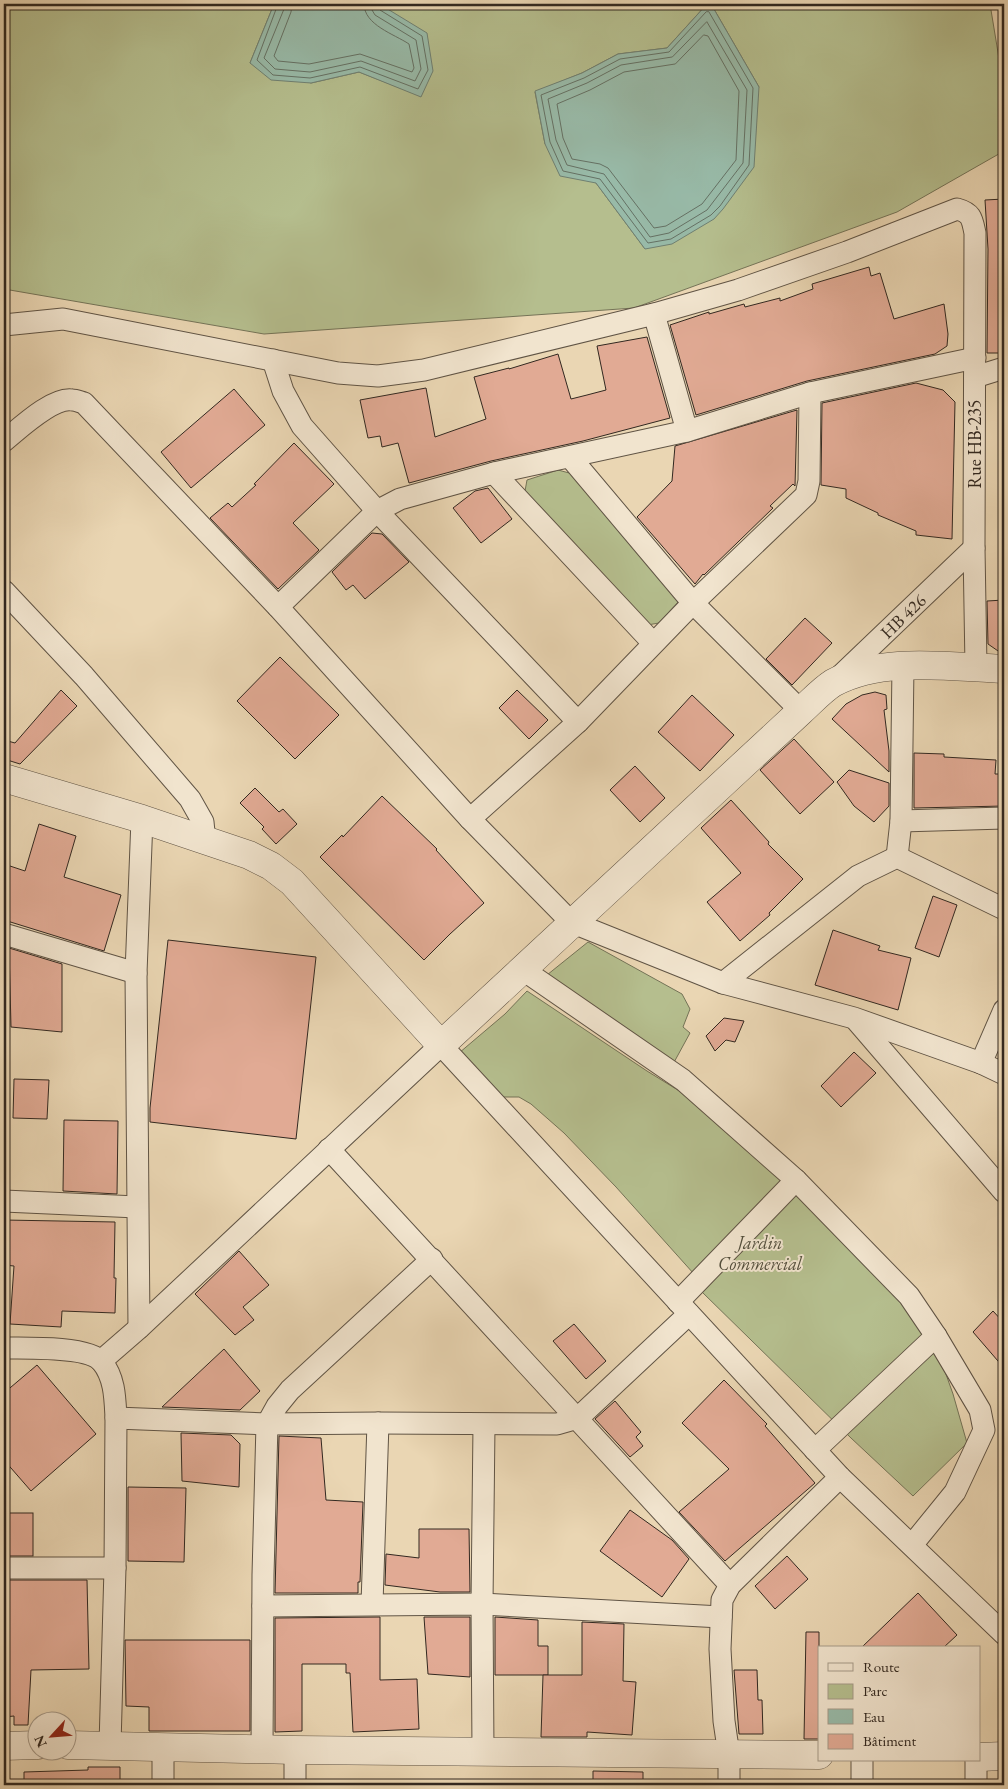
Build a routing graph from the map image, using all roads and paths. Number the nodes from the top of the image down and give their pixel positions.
1 (654, 314) junction
2 (4, 325) edge
3 (273, 360) junction
4 (975, 368) junction
5 (1004, 368) edge
6 (810, 393) junction
7 (687, 431) junction
8 (4, 441) edge
9 (570, 457) junction
10 (494, 473) junction
11 (377, 510) junction
12 (974, 548) junction
13 (4, 591) edge
14 (693, 603) junction
15 (278, 607) junction
16 (653, 643) junction
17 (903, 665) junction
18 (976, 668) junction
19 (1004, 668) edge
20 (833, 684) junction
21 (801, 711) junction
22 (578, 722) junction
23 (4, 778) edge
24 (1004, 818) edge
25 (142, 819) junction
26 (470, 819) junction
27 (901, 821) junction
28 (205, 842) junction
29 (897, 858) junction
30 (1004, 909) edge
31 (571, 922) junction
32 (4, 934) edge
33 (522, 969) junction
34 (136, 974) junction
35 (723, 983) junction
36 (1004, 1010) edge
37 (854, 1018) junction
38 (441, 1045) junction
39 (981, 1063) junction
40 (1004, 1074) edge
41 (329, 1149) junction
42 (796, 1180) junction
43 (1004, 1192) edge
44 (4, 1201) edge
45 (138, 1207) junction
46 (432, 1259) junction
47 (684, 1308) junction
48 (139, 1328) junction
49 (936, 1336) junction
50 (4, 1348) edge
51 (102, 1361) junction
52 (116, 1418) junction
53 (578, 1418) junction
54 (378, 1423) junction
55 (267, 1424) junction
56 (484, 1424) junction
57 (815, 1450) junction
58 (840, 1477) junction
59 (912, 1545) junction
60 (4, 1568) edge
61 (115, 1568) junction
62 (730, 1585) junction
63 (372, 1604) junction
64 (482, 1604) junction
65 (263, 1606) junction
66 (721, 1617) junction
67 (1004, 1634) edge
68 (78, 1745) edge
69 (110, 1745) junction
70 (4, 1746) edge
71 (28, 1746) edge
72 (163, 1748) junction
73 (262, 1749) junction
74 (295, 1750) junction
75 (483, 1752) junction
76 (729, 1755) junction
77 (818, 1755) edge
78 (1004, 1756) edge
79 (980, 1757) edge
80 (862, 1762) edge
81 (976, 1762) edge
82 (163, 1785) edge
83 (295, 1785) edge
84 (729, 1785) edge
85 (862, 1785) edge
86 (976, 1785) edge

1 - 3 street
1 - 4 street, Rue HB-235
1 - 7 street
2 - 3 street
3 - 11 street
4 - 5 street
4 - 6 street
4 - 12 street, Rue HB-235
6 - 7 street
6 - 14 street
7 - 9 street
8 - 15 street
9 - 10 street
9 - 14 street
10 - 11 street
10 - 16 street
11 - 15 street
11 - 22 street
12 - 18 street, Rue HB-235
12 - 20 street, HB 426
13 - 28 street
14 - 16 street
14 - 21 street
15 - 26 street
16 - 22 street
17 - 18 street
17 - 20 street
17 - 27 street
18 - 19 street
20 - 21 street
21 - 31 street
22 - 26 street
23 - 25 street
24 - 27 street
25 - 28 street
25 - 34 street
26 - 31 street
27 - 29 street
28 - 38 street
29 - 30 street
29 - 35 street
31 - 33 street
31 - 35 street
32 - 34 street
33 - 38 street
33 - 42 street
34 - 45 street
35 - 37 street
36 - 39 street
37 - 39 street
37 - 43 street
38 - 41 street
38 - 47 street
39 - 40 street
41 - 46 street
41 - 48 street
42 - 47 street
42 - 49 street
44 - 45 street
45 - 48 street
46 - 53 street
46 - 55 street
47 - 53 street
47 - 57 street
48 - 51 street
49 - 57 street
49 - 59 street
50 - 51 street
51 - 52 street
52 - 55 street
52 - 61 street
53 - 56 street
53 - 62 street
54 - 55 street
54 - 56 street
54 - 63 street
55 - 65 street
56 - 64 street
57 - 58 street
58 - 59 street
58 - 62 street
59 - 67 street
60 - 61 street
61 - 69 street
62 - 66 street
63 - 64 street
63 - 65 street
64 - 66 street
64 - 75 street
65 - 73 street
66 - 76 street
68 - 69 street
69 - 72 street
70 - 71 street
72 - 73 street
72 - 82 street
73 - 74 street
74 - 75 street
74 - 83 street
75 - 76 street
76 - 77 street
76 - 84 street
78 - 79 street
80 - 85 street
81 - 86 street

